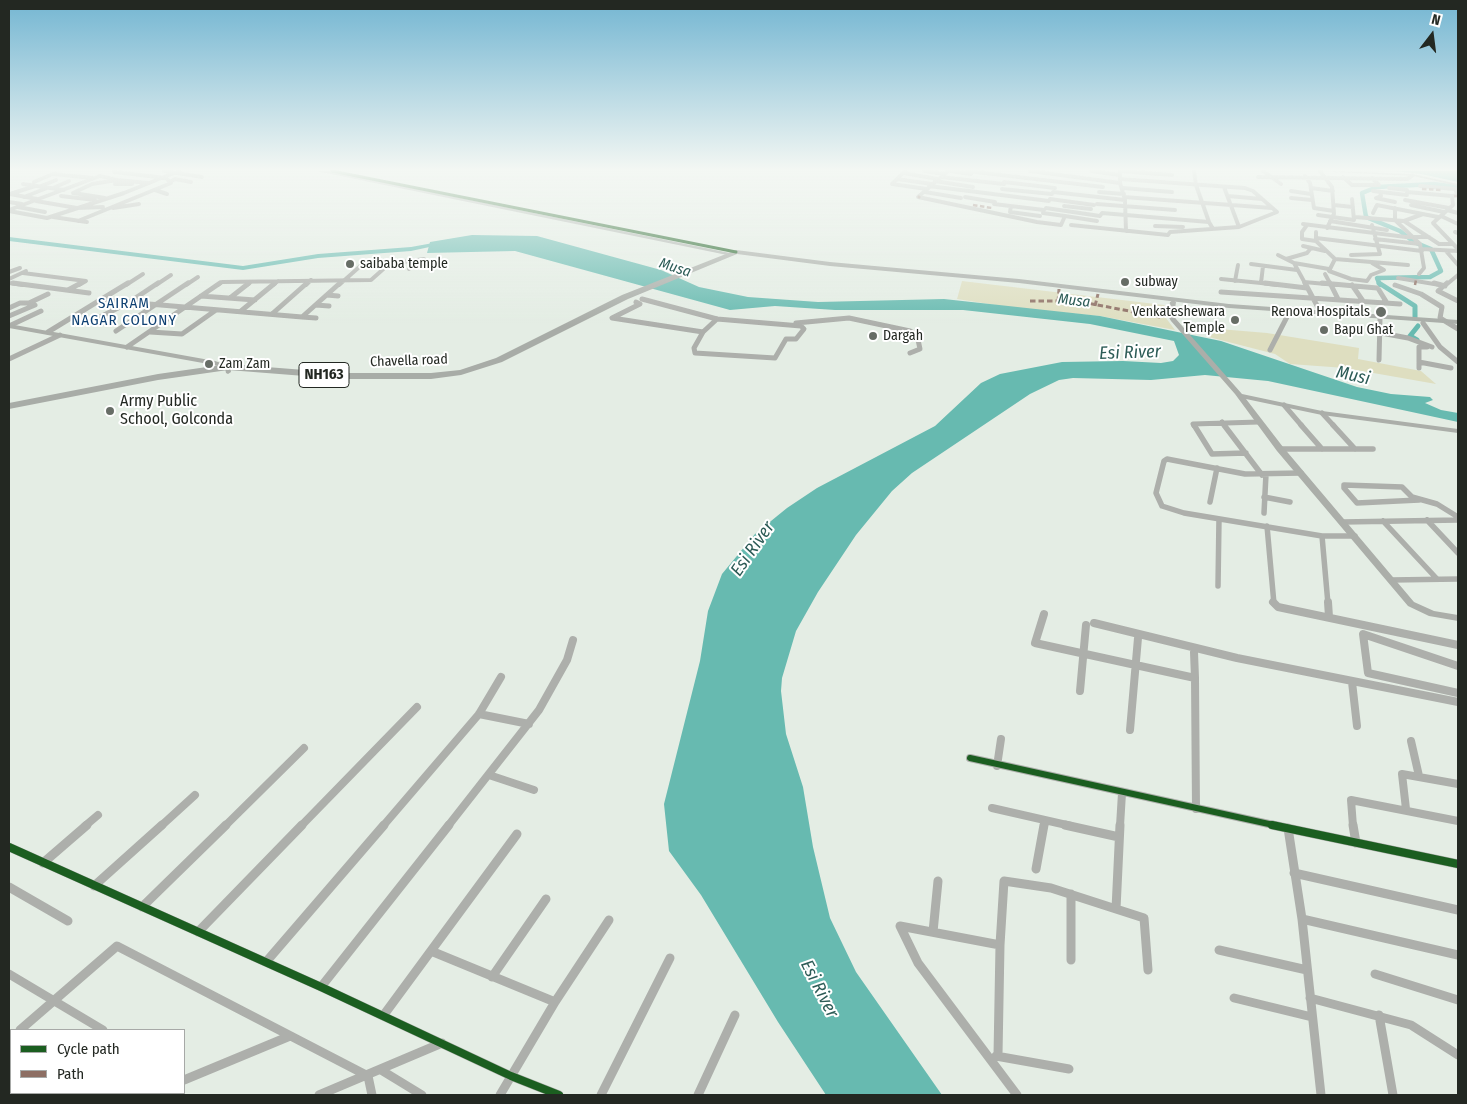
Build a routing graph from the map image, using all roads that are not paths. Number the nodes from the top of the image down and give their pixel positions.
1 (1209, 222) edge
2 (577, 223) edge
3 (580, 223) edge
4 (1041, 223) edge
5 (1062, 223) edge
6 (1079, 223) edge
7 (1096, 223) edge
8 (1125, 223) edge
9 (1155, 223) edge
10 (1238, 223) edge
11 (1250, 223) edge
12 (1331, 223) edge
13 (1352, 223) edge
14 (1397, 223) edge
15 (1406, 223) edge
16 (1433, 223) edge
17 (1071, 225) dead end
18 (1077, 226) junction
19 (1094, 226) dead end
20 (1156, 226) junction
21 (1372, 226) junction
22 (1183, 227) dead end
23 (1239, 227) junction
24 (1330, 229) junction
25 (1213, 230) junction
26 (1387, 230) dead end
27 (1126, 231) junction
28 (1350, 231) junction
29 (1316, 232) dead end
30 (1157, 234) junction
31 (1375, 236) junction
32 (1410, 237) junction
33 (1429, 237) junction
34 (1316, 240) junction
35 (1334, 240) junction
36 (1352, 243) junction
37 (1453, 244) junction
38 (1303, 246) dead end
39 (1377, 246) junction
40 (1420, 247) junction
41 (1311, 248) junction
42 (1358, 248) dead end
43 (714, 250) junction
44 (1458, 250) edge
45 (1326, 251) junction
46 (1345, 251) dead end
47 (1446, 251) junction
48 (1289, 253) dead end
49 (736, 255) junction
50 (1351, 255) junction
51 (1278, 256) dead end
52 (1296, 256) junction
53 (424, 259) dead end
54 (1286, 259) junction
55 (417, 260) junction
56 (1335, 260) junction
57 (720, 262) junction
58 (788, 262) junction
59 (1372, 262) junction
60 (1294, 263) junction
61 (1362, 263) junction
62 (389, 264) junction
63 (1251, 264) dead end
64 (1238, 265) dead end
65 (1408, 265) dead end
66 (1458, 265) edge
67 (1263, 266) junction
68 (1367, 267) dead end
69 (20, 268) dead end
70 (30, 269) dead end
71 (409, 269) dead end
72 (699, 269) junction
73 (1329, 269) junction
74 (1297, 270) junction
75 (9, 272) edge
76 (22, 273) junction
77 (143, 274) dead end
78 (1324, 274) dead end
79 (170, 275) dead end
80 (1458, 275) edge
81 (198, 276) dead end
82 (53, 277) junction
83 (1351, 278) junction
84 (1398, 278) dead end
85 (345, 279) junction
86 (1419, 279) junction
87 (311, 280) junction
88 (1221, 280) dead end
89 (9, 281) edge
90 (278, 281) junction
91 (1235, 281) junction
92 (251, 282) junction
93 (1304, 282) junction
94 (1452, 282) junction
95 (1261, 283) junction
96 (19, 284) junction
97 (1328, 284) junction
98 (1458, 284) edge
99 (1395, 285) dead end
100 (35, 286) junction
101 (1445, 286) junction
102 (1352, 287) junction
103 (1307, 288) junction
104 (9, 289) edge
105 (68, 290) junction
106 (1221, 292) dead end
107 (89, 293) dead end
108 (48, 294) dead end
109 (326, 295) junction
110 (201, 296) junction
111 (338, 296) dead end
112 (230, 298) junction
113 (1312, 298) junction
114 (1338, 299) junction
115 (102, 300) junction
116 (255, 300) junction
117 (639, 300) junction
118 (1363, 301) junction
119 (1458, 301) edge
120 (1173, 302) junction
121 (128, 303) junction
122 (1387, 303) junction
123 (1400, 304) dead end
124 (35, 305) dead end
125 (157, 305) junction
126 (316, 305) junction
127 (329, 306) dead end
128 (186, 307) junction
129 (9, 308) edge
130 (216, 310) junction
131 (41, 311) dead end
132 (241, 311) junction
133 (272, 314) junction
134 (1289, 314) junction
135 (1321, 314) junction
136 (9, 316) edge
137 (302, 317) junction
138 (316, 318) dead end
139 (717, 319) junction
140 (1380, 319) junction
141 (94, 320) dead end
142 (1423, 323) junction
143 (1455, 324) edge
144 (9, 326) edge
145 (116, 331) dead end
146 (48, 332) junction
147 (150, 332) junction
148 (703, 332) junction
149 (1382, 333) junction
150 (60, 335) junction
151 (127, 347) junction
152 (1432, 347) junction
153 (1440, 347) junction
154 (1270, 350) dead end
155 (910, 353) dead end
156 (9, 359) edge
157 (1379, 360) dead end
158 (1458, 362) edge
159 (1451, 368) dead end
160 (228, 370) junction
161 (1239, 395) junction
162 (1284, 405) junction
163 (9, 408) edge
164 (1322, 414) junction
165 (1222, 422) junction
166 (1259, 422) junction
167 (1458, 431) edge
168 (1355, 448) junction
169 (1373, 448) dead end
170 (1280, 449) junction
171 (1322, 449) junction
172 (1246, 454) junction
173 (1217, 468) junction
174 (1301, 473) junction
175 (1264, 474) junction
176 (1264, 496) junction
177 (1419, 500) junction
178 (1210, 502) dead end
179 (1290, 502) dead end
180 (1264, 513) dead end
181 (1219, 519) junction
182 (1458, 519) edge
183 (1427, 520) junction
184 (1383, 521) junction
185 (1343, 522) junction
186 (1267, 526) junction
187 (1322, 536) junction
188 (1355, 536) junction
189 (1458, 553) edge
190 (1437, 579) junction
191 (1458, 579) edge
192 (1391, 580) junction
193 (1218, 586) dead end
194 (1044, 614) dead end
195 (1329, 617) junction
196 (1458, 618) edge
197 (1138, 638) dead end
198 (573, 640) dead end
199 (1458, 645) edge
200 (1194, 652) dead end
201 (1083, 654) junction
202 (1137, 666) junction
203 (1458, 666) edge
204 (501, 677) dead end
205 (1195, 678) junction
206 (1352, 682) junction
207 (1080, 691) dead end
208 (1458, 693) edge
209 (1458, 702) edge
210 (417, 707) dead end
211 (479, 714) junction
212 (529, 724) junction
213 (1357, 726) dead end
214 (1130, 730) dead end
215 (1002, 739) dead end
216 (1411, 741) dead end
217 (304, 748) dead end
218 (970, 758) dead end
219 (997, 766) junction
220 (489, 775) junction
221 (1420, 776) junction
222 (1458, 784) edge
223 (534, 790) dead end
224 (1122, 793) junction
225 (195, 795) dead end
226 (992, 808) dead end
227 (1196, 809) junction
228 (1406, 810) junction
229 (98, 814) dead end
230 (1045, 821) junction
231 (1458, 821) edge
232 (1288, 828) junction
233 (517, 834) dead end
234 (1120, 837) junction
235 (1356, 843) junction
236 (9, 847) edge
237 (43, 863) junction
238 (1458, 864) edge
239 (1036, 870) dead end
240 (1294, 873) junction
241 (938, 882) dead end
242 (94, 886) junction
243 (9, 887) edge
244 (1071, 894) junction
245 (546, 899) dead end
246 (142, 907) junction
247 (1116, 909) junction
248 (1458, 910) edge
249 (1302, 919) junction
250 (610, 920) dead end
251 (68, 921) dead end
252 (198, 932) junction
253 (933, 932) junction
254 (1000, 945) junction
255 (1219, 950) dead end
256 (430, 951) junction
257 (1458, 955) edge
258 (670, 958) dead end
259 (1071, 960) dead end
260 (266, 962) junction
261 (1148, 970) dead end
262 (1307, 970) junction
263 (9, 974) edge
264 (1375, 974) dead end
265 (492, 977) junction
266 (321, 987) junction
267 (1234, 998) dead end
268 (1310, 998) junction
269 (1458, 1000) edge
270 (52, 1001) junction
271 (556, 1002) junction
272 (735, 1015) dead end
273 (1379, 1015) junction
274 (383, 1016) junction
275 (1312, 1017) junction
276 (21, 1029) edge
277 (102, 1029) edge
278 (290, 1036) junction
279 (442, 1043) junction
280 (1458, 1055) edge
281 (994, 1057) junction
282 (1069, 1069) dead end
283 (381, 1070) junction
284 (368, 1076) junction
285 (511, 1076) junction
286 (185, 1078) edge
287 (319, 1095) edge
288 (372, 1095) edge
289 (422, 1095) edge
290 (500, 1095) edge
291 (559, 1095) edge
292 (601, 1095) edge
293 (698, 1095) edge
294 (1017, 1095) edge
295 (1321, 1095) edge
296 (1393, 1095) edge

1 - 25 street
2 - 43 main road
3 - 49 main road
4 - 5 street
6 - 18 street
7 - 19 street
8 - 27 street
9 - 20 street
10 - 23 street
11 - 23 street
12 - 24 street
13 - 21 street
14 - 32 street
15 - 33 street
16 - 37 street
17 - 18 street
18 - 27 street
20 - 22 street
20 - 30 street
21 - 26 street
21 - 31 street
23 - 25 street
24 - 28 street
24 - 34 street
24 - 35 street
25 - 30 street
27 - 30 street
28 - 31 street
28 - 36 street
29 - 34 street
31 - 32 street
31 - 39 street
31 - 40 street
32 - 33 street
32 - 40 street
33 - 37 street
34 - 35 street
34 - 42 street
34 - 45 street
35 - 36 street
36 - 39 street
37 - 44 street
38 - 41 street
39 - 40 street
39 - 50 street
40 - 47 street
40 - 86 street
41 - 45 street
41 - 52 street
43 - 49 main road
43 - 57 highway
44 - 47 street
45 - 56 street
46 - 50 street
47 - 66 street
48 - 52 street
49 - 57 highway, Chavella road / NH163
49 - 58 highway
49 - 135 highway, NH163
50 - 61 street
51 - 54 street
52 - 54 street
53 - 55 street
54 - 60 street
55 - 62 street
55 - 71 street
56 - 61 street
56 - 73 street
57 - 58 highway, NH163
57 - 72 highway, Chavella road / NH163
58 - 120 highway, NH163
59 - 61 street
59 - 65 street
59 - 83 street
60 - 73 street
60 - 74 street
61 - 68 street
62 - 85 street
62 - 85 street
63 - 67 street
64 - 91 street
67 - 74 street
67 - 95 street
69 - 75 street
70 - 76 street
72 - 117 highway, Chavella road / NH163
72 - 117 highway, Chavella road / NH163
73 - 83 street
74 - 93 street
76 - 82 street
76 - 89 street
77 - 115 street
78 - 97 street
79 - 121 street
80 - 94 street
81 - 125 street
82 - 100 street
82 - 105 street
83 - 102 street
84 - 86 street
85 - 87 street
85 - 109 street
86 - 101 street
87 - 90 street
87 - 133 street
88 - 91 street
89 - 96 street
90 - 92 street
90 - 116 street
91 - 95 street
92 - 110 street
92 - 112 street
93 - 97 street
93 - 103 street
94 - 98 street
94 - 101 street
95 - 103 street
96 - 100 street
96 - 104 street
97 - 102 street
97 - 114 street
99 - 143 street
100 - 105 street
101 - 119 street
102 - 118 street
102 - 122 street
103 - 113 street
105 - 107 street
106 - 113 street
108 - 129 street
109 - 111 street
109 - 126 street
110 - 112 street
110 - 128 street
112 - 116 street
113 - 114 street
113 - 135 street
114 - 118 street
115 - 121 street
115 - 146 street
116 - 132 street
117 - 139 street
117 - 148 street
117 - 155 street
117 - 160 highway, Chavella road / NH163
118 - 122 street
120 - 134 highway, NH163
120 - 161 street
121 - 125 street
121 - 141 street
122 - 123 street
124 - 136 street
125 - 128 street
125 - 145 street
126 - 127 street
126 - 137 street
128 - 130 street
128 - 147 street
130 - 132 street
130 - 147 street
131 - 144 street
132 - 133 street
133 - 137 street
134 - 135 highway, NH163
134 - 154 street
135 - 140 highway, NH163
135 - 143 highway, NH163
137 - 138 street
139 - 148 street
139 - 148 street
140 - 142 highway, NH163
140 - 149 street
142 - 143 highway, NH163
142 - 153 street
144 - 146 street
146 - 150 street
147 - 151 street
149 - 152 street
149 - 157 street
150 - 151 street
150 - 156 street
151 - 160 street
152 - 153 street
152 - 159 street
153 - 158 street
160 - 163 highway, Chavella road / NH163
161 - 162 street
161 - 166 street
162 - 164 street
162 - 171 street
164 - 167 street
164 - 168 street
165 - 166 street
165 - 172 street
165 - 172 street
166 - 170 street
168 - 169 street
168 - 171 street
170 - 171 street
170 - 174 street
172 - 175 street
173 - 175 street
173 - 178 street
173 - 181 street
174 - 175 street
174 - 185 street
175 - 176 street
176 - 179 street
176 - 180 street
177 - 177 street
177 - 182 street
181 - 186 street
181 - 193 street
182 - 183 street
183 - 184 street
183 - 189 street
184 - 185 street
184 - 190 street
185 - 188 street
186 - 187 street
186 - 195 street
187 - 188 street
187 - 195 street
188 - 192 street
190 - 191 street
190 - 192 street
192 - 196 street
194 - 201 street
195 - 199 street
197 - 202 street
198 - 212 street
200 - 205 street
201 - 202 street
201 - 206 street
201 - 207 street
202 - 205 street
202 - 214 street
203 - 208 street
204 - 211 street
205 - 227 street
206 - 209 street
206 - 213 street
210 - 252 street
211 - 212 street
211 - 260 street
212 - 220 street
215 - 219 street
216 - 221 street
217 - 246 street
218 - 219 street
219 - 224 street
220 - 223 street
220 - 266 street
221 - 222 street
221 - 228 street
224 - 227 street
224 - 234 street
225 - 242 street
226 - 230 street
227 - 232 street
228 - 231 street
228 - 235 street
229 - 237 street
230 - 234 street
230 - 239 street
232 - 235 street
232 - 240 street
233 - 256 street
234 - 247 street
235 - 238 street
236 - 237 street
237 - 242 street
240 - 248 street
240 - 249 street
241 - 253 street
242 - 246 street
243 - 251 street
244 - 247 street
244 - 254 street
244 - 259 street
245 - 265 street
246 - 252 street
247 - 261 street
249 - 257 street
249 - 262 street
250 - 271 street
252 - 260 street
253 - 254 street
253 - 281 street
254 - 281 street
255 - 262 street
256 - 265 street
256 - 274 street
258 - 292 street
260 - 266 street
262 - 268 street
263 - 270 street
264 - 269 street
265 - 271 street
266 - 274 street
267 - 275 street
268 - 273 street
268 - 275 street
270 - 276 street
270 - 277 street
270 - 278 street
271 - 285 street
272 - 293 street
273 - 280 street
273 - 296 street
274 - 279 street
275 - 295 street
278 - 284 street
278 - 286 street
279 - 283 street
279 - 285 street
281 - 282 street
281 - 294 street
283 - 284 street
283 - 289 street
284 - 287 street
284 - 288 street
285 - 290 street
285 - 291 street

